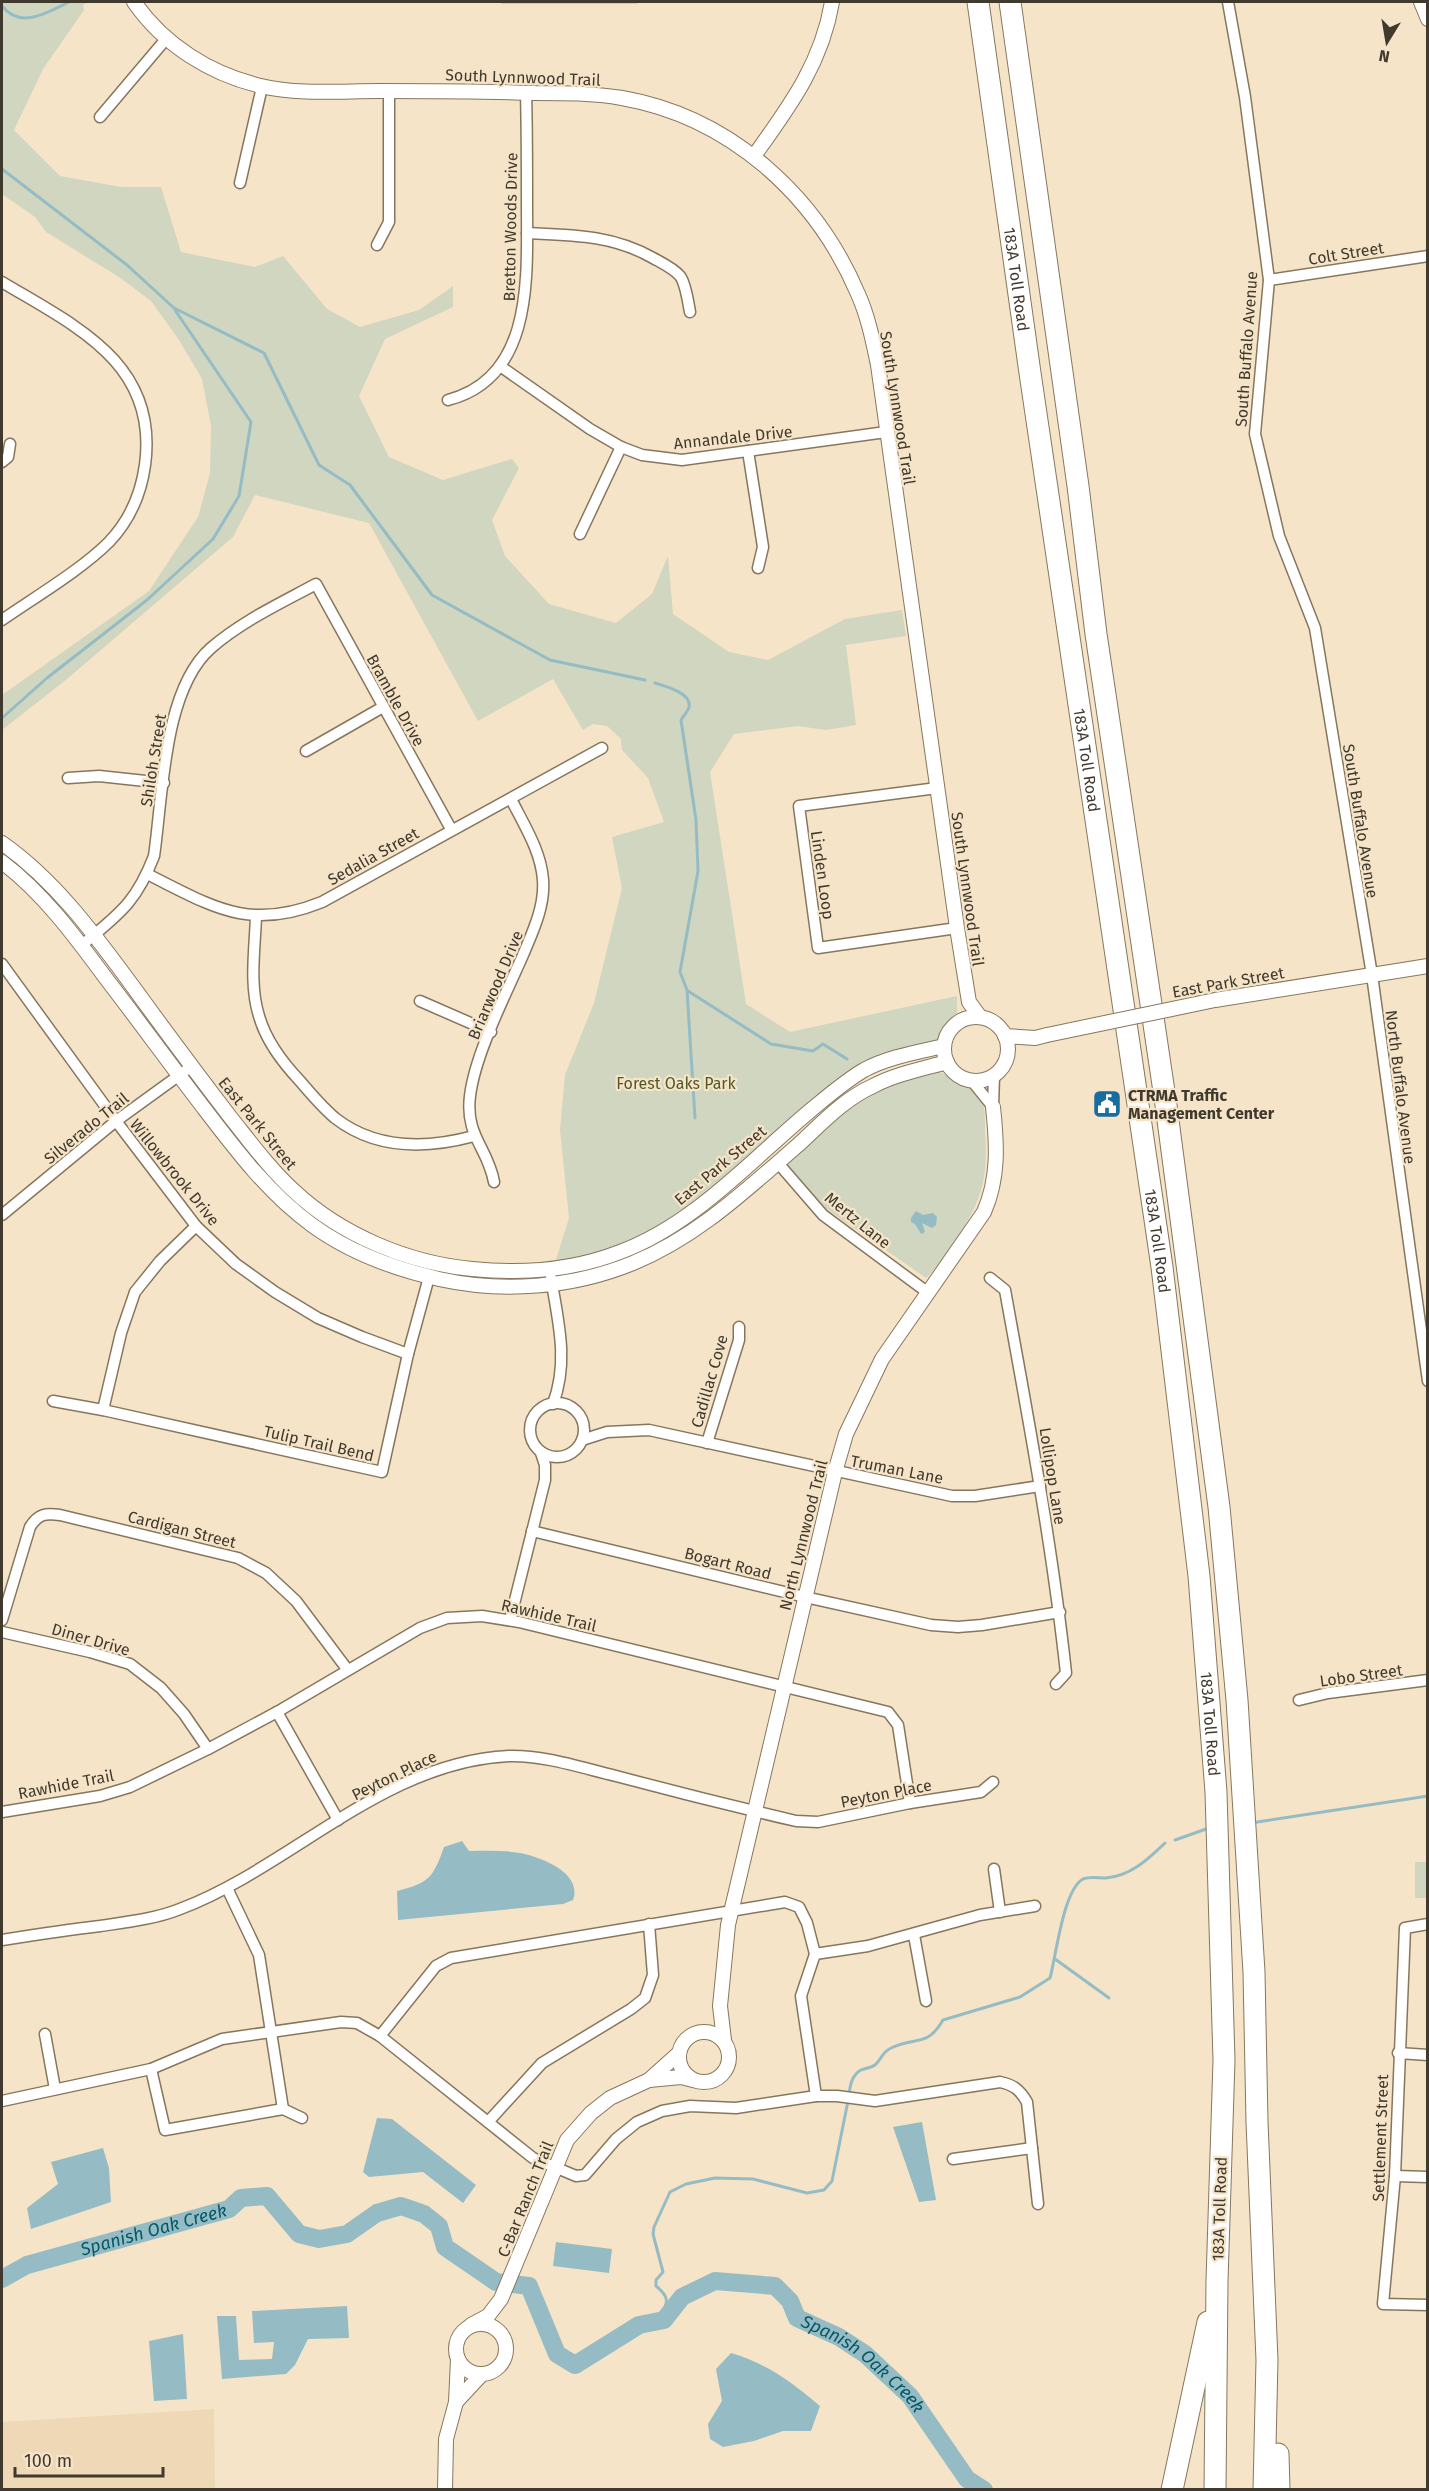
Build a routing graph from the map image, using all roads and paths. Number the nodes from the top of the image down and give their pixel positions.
1 (134, 2) edge
2 (831, 2) edge
3 (978, 2) edge
4 (1010, 2) edge
5 (1228, 2) edge
6 (1421, 2) edge
7 (1428, 19) edge
8 (166, 39) junction
9 (262, 87) junction
10 (389, 91) junction
11 (526, 92) junction
12 (100, 117) dead end
13 (754, 156) junction
14 (240, 183) dead end
15 (527, 232) junction
16 (377, 245) dead end
17 (1428, 256) edge
18 (1269, 280) junction
19 (2, 282) edge
20 (690, 312) dead end
21 (500, 366) junction
22 (448, 399) dead end
23 (886, 432) junction
24 (10, 444) dead end
25 (621, 447) junction
26 (748, 451) junction
27 (2, 462) edge
28 (580, 534) dead end
29 (758, 568) dead end
30 (316, 584) joint
31 (2, 620) edge
32 (383, 707) junction
33 (602, 748) dead end
34 (306, 751) dead end
35 (68, 778) dead end
36 (164, 783) junction
37 (937, 788) junction
38 (512, 800) junction
39 (451, 830) junction
40 (2, 843) edge
41 (2, 862) edge
42 (147, 874) junction
43 (256, 916) junction
44 (957, 928) junction
45 (95, 934) junction
46 (82, 945) junction
47 (2, 964) edge
48 (1428, 966) edge
49 (1372, 975) junction
50 (420, 1001) dead end
51 (969, 1002) junction
52 (980, 1017) junction
53 (963, 1020) junction
54 (490, 1032) junction
55 (1005, 1036) junction
56 (1041, 1037) junction
57 (944, 1046) junction
58 (1008, 1054) junction
59 (947, 1062) junction
60 (192, 1066) junction
61 (178, 1075) junction
62 (994, 1076) junction
63 (972, 1081) junction
64 (993, 1107) junction
65 (116, 1121) junction
66 (474, 1136) junction
67 (778, 1163) junction
68 (495, 1182) dead end
69 (2, 1215) edge
70 (196, 1226) junction
71 (550, 1269) junction
72 (429, 1276) junction
73 (990, 1278) dead end
74 (552, 1284) junction
75 (927, 1293) junction
76 (739, 1327) dead end
77 (408, 1354) junction
78 (1428, 1382) edge
79 (561, 1383) junction
80 (53, 1401) dead end
81 (553, 1404) junction
82 (568, 1406) junction
83 (104, 1410) junction
84 (583, 1424) junction
85 (607, 1432) junction
86 (582, 1440) junction
87 (707, 1443) junction
88 (541, 1453) junction
89 (566, 1456) junction
90 (835, 1472) junction
91 (544, 1480) junction
92 (1040, 1486) junction
93 (532, 1531) junction
94 (805, 1598) junction
95 (1060, 1612) junction
96 (2, 1620) edge
97 (510, 1620) junction
98 (2, 1632) edge
99 (347, 1669) junction
100 (1428, 1680) edge
101 (1056, 1684) dead end
102 (784, 1687) junction
103 (1299, 1700) dead end
104 (277, 1712) junction
105 (208, 1749) junction
106 (993, 1782) dead end
107 (910, 1803) junction
108 (2, 1812) edge
109 (754, 1812) junction
110 (338, 1820) junction
111 (994, 1869) dead end
112 (227, 1888) junction
113 (1035, 1906) dead end
114 (731, 1910) junction
115 (1000, 1912) junction
116 (649, 1924) junction
117 (1428, 1924) edge
118 (914, 1935) junction
119 (2, 1940) edge
120 (815, 1954) junction
121 (926, 2001) dead end
122 (720, 2006) junction
123 (699, 2031) junction
124 (272, 2033) junction
125 (45, 2034) dead end
126 (380, 2036) junction
127 (723, 2040) junction
128 (1398, 2053) junction
129 (678, 2054) junction
130 (1428, 2055) edge
131 (151, 2069) junction
132 (648, 2079) junction
133 (693, 2080) junction
134 (55, 2089) junction
135 (816, 2096) junction
136 (2, 2101) edge
137 (283, 2109) junction
138 (302, 2118) dead end
139 (488, 2122) junction
140 (1032, 2148) junction
141 (953, 2159) dead end
142 (554, 2168) junction
143 (1395, 2176) junction
144 (1428, 2177) edge
145 (1038, 2204) dead end
146 (1217, 2281) junction
147 (501, 2299) junction
148 (1428, 2305) edge
149 (471, 2325) junction
150 (503, 2335) junction
151 (458, 2359) junction
152 (1267, 2360) junction
153 (482, 2374) junction
154 (456, 2402) junction
155 (445, 2490) edge
156 (1172, 2490) edge
157 (1215, 2490) edge
158 (1264, 2490) edge
159 (1279, 2490) edge

1 - 8 street, South Lynnwood Trail
2 - 13 street
3 - 146 highway, 183A Toll Road
4 - 152 highway, 183A Toll Road
5 - 18 street, South Buffalo Avenue
6 - 7 street
8 - 9 street, South Lynnwood Trail
8 - 12 street
9 - 10 street, South Lynnwood Trail
9 - 14 street
10 - 11 street, South Lynnwood Trail
10 - 16 street
11 - 13 street, South Lynnwood Trail
11 - 15 street, Bretton Woods Drive
13 - 23 street, South Lynnwood Trail
15 - 20 street
15 - 21 street, Bretton Woods Drive
17 - 18 street, Colt Street
18 - 49 street, South Buffalo Avenue
19 - 31 street
21 - 22 street, Bretton Woods Drive
21 - 25 street, Annandale Drive
23 - 26 street, Annandale Drive
23 - 37 street, South Lynnwood Trail
24 - 27 street
25 - 26 street, Annandale Drive
25 - 28 street
26 - 29 street
30 - 32 street, Bramble Drive
30 - 36 street, Shiloh Street
32 - 34 street
32 - 39 street, Bramble Drive
33 - 38 street, Sedalia Street
35 - 36 street
36 - 42 street, Shiloh Street
37 - 44 street, South Lynnwood Trail
37 - 44 street, Linden Loop
38 - 39 street, Sedalia Street
38 - 54 street, Briarwood Drive
39 - 43 street, Sedalia Street
40 - 45 street, East Park Street
41 - 46 street, East Park Street
42 - 43 street, Sedalia Street
42 - 45 street, Shiloh Street
43 - 66 street
44 - 51 street, South Lynnwood Trail
45 - 46 street, Shiloh Street
45 - 60 street, East Park Street
46 - 61 street, East Park Street
47 - 65 street, Willowbrook Drive
48 - 49 street, East Park Street
49 - 56 street, East Park Street, bridge
49 - 78 street, North Buffalo Avenue
50 - 54 street
51 - 52 street, South Lynnwood Trail
51 - 53 street, South Lynnwood Trail
52 - 53 street
52 - 55 street
53 - 57 street
54 - 66 street, Briarwood Drive
55 - 56 street, East Park Street
55 - 58 street
56 - 58 street, East Park Street
57 - 59 street
57 - 71 street, East Park Street
58 - 62 street
59 - 63 street
59 - 67 street, East Park Street
60 - 61 street, Silverado Trail
60 - 71 street, East Park Street
61 - 65 street, Silverado Trail
61 - 72 street, East Park Street
62 - 63 street
62 - 64 street, North Lynnwood Trail
63 - 64 street
64 - 75 street, North Lynnwood Trail
65 - 69 street, Silverado Trail
65 - 70 street, Willowbrook Drive
66 - 68 street, Briarwood Drive
67 - 74 street, East Park Street
67 - 75 street, Mertz Lane
70 - 77 street, Willowbrook Drive
70 - 83 street
71 - 74 street
72 - 74 street, East Park Street
72 - 77 street, Tulip Trail Bend
73 - 92 street, Lollipop Lane
74 - 79 street
75 - 90 street, North Lynnwood Trail
76 - 87 street, Cadillac Cove
77 - 83 street, Tulip Trail Bend
79 - 81 street
79 - 82 street
80 - 83 street, Tulip Trail Bend
81 - 82 street
81 - 88 street
82 - 84 street
84 - 85 street, Truman Lane
84 - 86 street
85 - 86 street, Truman Lane
85 - 87 street, Truman Lane
86 - 89 street
87 - 90 street, Truman Lane
88 - 89 street
88 - 91 street
89 - 91 street
90 - 92 street, Truman Lane
90 - 94 street, North Lynnwood Trail
91 - 93 street
92 - 95 street, Lollipop Lane
93 - 94 street, Bogart Road
93 - 97 street
94 - 95 street, Bogart Road
94 - 102 street, North Lynnwood Trail
95 - 101 street, Lollipop Lane
96 - 99 street, Cardigan Street
97 - 99 street, Rawhide Trail
97 - 102 street, Rawhide Trail
98 - 105 street, Diner Drive
99 - 104 street, Rawhide Trail
100 - 103 street, Lobo Street
102 - 107 street, Rawhide Trail
102 - 109 street, North Lynnwood Trail
104 - 105 street, Rawhide Trail
104 - 110 street
105 - 108 street, Rawhide Trail
106 - 107 street, Peyton Place
107 - 109 street, Peyton Place
109 - 110 street, Peyton Place
109 - 114 street, North Lynnwood Trail
110 - 112 street, Peyton Place
111 - 115 street
112 - 119 street, Peyton Place
112 - 124 street
113 - 115 street
114 - 116 street
114 - 120 street
114 - 122 street, North Lynnwood Trail
115 - 118 street
116 - 126 street
116 - 139 street
117 - 128 street, Settlement Street
118 - 120 street
118 - 121 street
120 - 135 street
122 - 123 street
122 - 127 street, North Lynnwood Trail
123 - 127 street
123 - 129 street, C-Bar Ranch Trail
124 - 126 street
124 - 131 street
124 - 137 street
125 - 134 street
126 - 139 street
127 - 133 street, C-Bar Ranch Trail
128 - 130 street
128 - 143 street, Settlement Street
129 - 132 street, C-Bar Ranch Trail
129 - 133 street
131 - 134 street
131 - 137 street
132 - 133 street, C-Bar Ranch Trail
132 - 142 street, C-Bar Ranch Trail
134 - 136 street
135 - 140 street
135 - 142 street
137 - 138 street
139 - 142 street
140 - 141 street
140 - 145 street
142 - 147 street, C-Bar Ranch Trail
143 - 144 street
143 - 148 street, Settlement Street
146 - 156 highway
146 - 157 highway, 183A Toll Road
147 - 149 street, C-Bar Ranch Trail
147 - 150 street, C-Bar Ranch Trail
149 - 150 street
149 - 151 street, C-Bar Ranch Trail
150 - 153 street, C-Bar Ranch Trail
151 - 153 street
151 - 154 street, C-Bar Ranch Trail
152 - 158 highway, 183A Toll Road
152 - 159 highway
153 - 154 street, C-Bar Ranch Trail
154 - 155 street, C-Bar Ranch Trail

